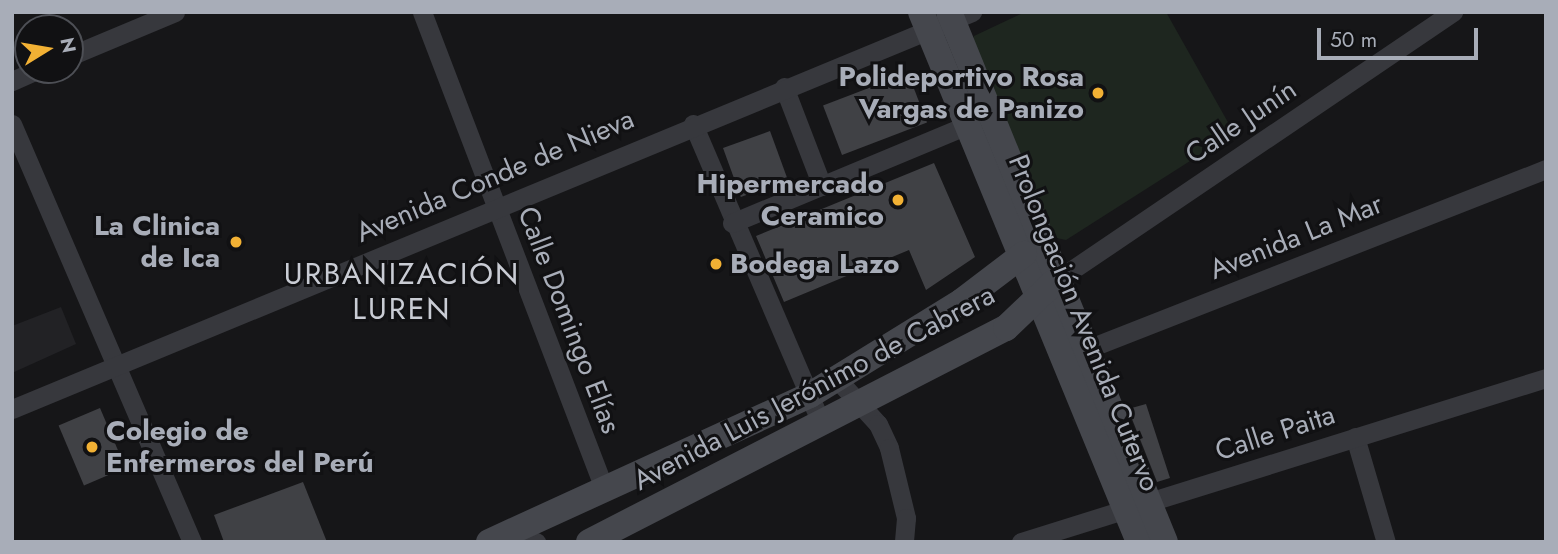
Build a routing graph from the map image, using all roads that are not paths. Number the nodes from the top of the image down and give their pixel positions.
1 (175, 12) edge
2 (422, 12) edge
3 (1453, 12) edge
4 (960, 16) edge
5 (925, 22) edge
6 (84, 50) edge
7 (784, 87) junction
8 (12, 124) edge
9 (693, 124) junction
10 (967, 125) junction
11 (1546, 169) edge
12 (822, 186) junction
13 (494, 206) junction
14 (732, 223) junction
15 (1024, 254) junction
16 (1050, 286) junction
17 (1006, 328) junction
18 (1076, 353) junction
19 (116, 365) junction
20 (836, 378) junction
21 (1546, 378) edge
22 (810, 396) junction
23 (855, 402) junction
24 (12, 410) edge
25 (822, 425) junction
26 (1355, 437) junction
27 (605, 491) junction
28 (1139, 506) junction
29 (500, 537) edge
30 (192, 542) edge
31 (536, 542) edge
32 (589, 542) edge
33 (904, 542) edge
34 (1021, 542) edge
35 (1139, 542) edge
36 (1165, 542) edge
37 (1386, 542) edge

1 - 6 street
2 - 13 street, Calle Domingo Elías
3 - 16 street, Calle Junín
4 - 5 street, Avenida Conde de Nieva
4 - 16 street, Prolongación Avenida Cutervo
5 - 7 street, Avenida Conde de Nieva
5 - 10 street, Prolongación Avenida Cutervo
7 - 9 street, Avenida Conde de Nieva
7 - 12 street
8 - 19 street
9 - 13 street, Avenida Conde de Nieva
9 - 14 street
10 - 12 street
10 - 15 street, Prolongación Avenida Cutervo
11 - 18 street, Avenida La Mar
12 - 14 street
13 - 19 street, Avenida Conde de Nieva
13 - 27 street, Calle Domingo Elías
14 - 22 street
15 - 16 street, Prolongación Avenida Cutervo
15 - 20 street, Avenida Luis Jerónimo de Cabrera
16 - 17 street, Avenida Luis Jerónimo de Cabrera
16 - 18 street, Prolongación Avenida Cutervo
17 - 18 street
17 - 23 street, Avenida Luis Jerónimo de Cabrera
18 - 28 street, Prolongación Avenida Cutervo
19 - 24 street, Avenida Conde de Nieva
19 - 30 street
20 - 22 street, Avenida Luis Jerónimo de Cabrera
20 - 23 street
21 - 26 street, Calle Paita
22 - 25 street
22 - 27 street, Avenida Luis Jerónimo de Cabrera
23 - 25 street, Avenida Luis Jerónimo de Cabrera
23 - 33 street
25 - 32 street, Avenida Luis Jerónimo de Cabrera
26 - 28 street, Calle Paita
26 - 37 street
27 - 29 street, Avenida Luis Jerónimo de Cabrera
28 - 34 street, Calle Paita
28 - 35 street, Prolongación Avenida Cutervo
28 - 36 street, Prolongación Avenida Cutervo
29 - 31 street

